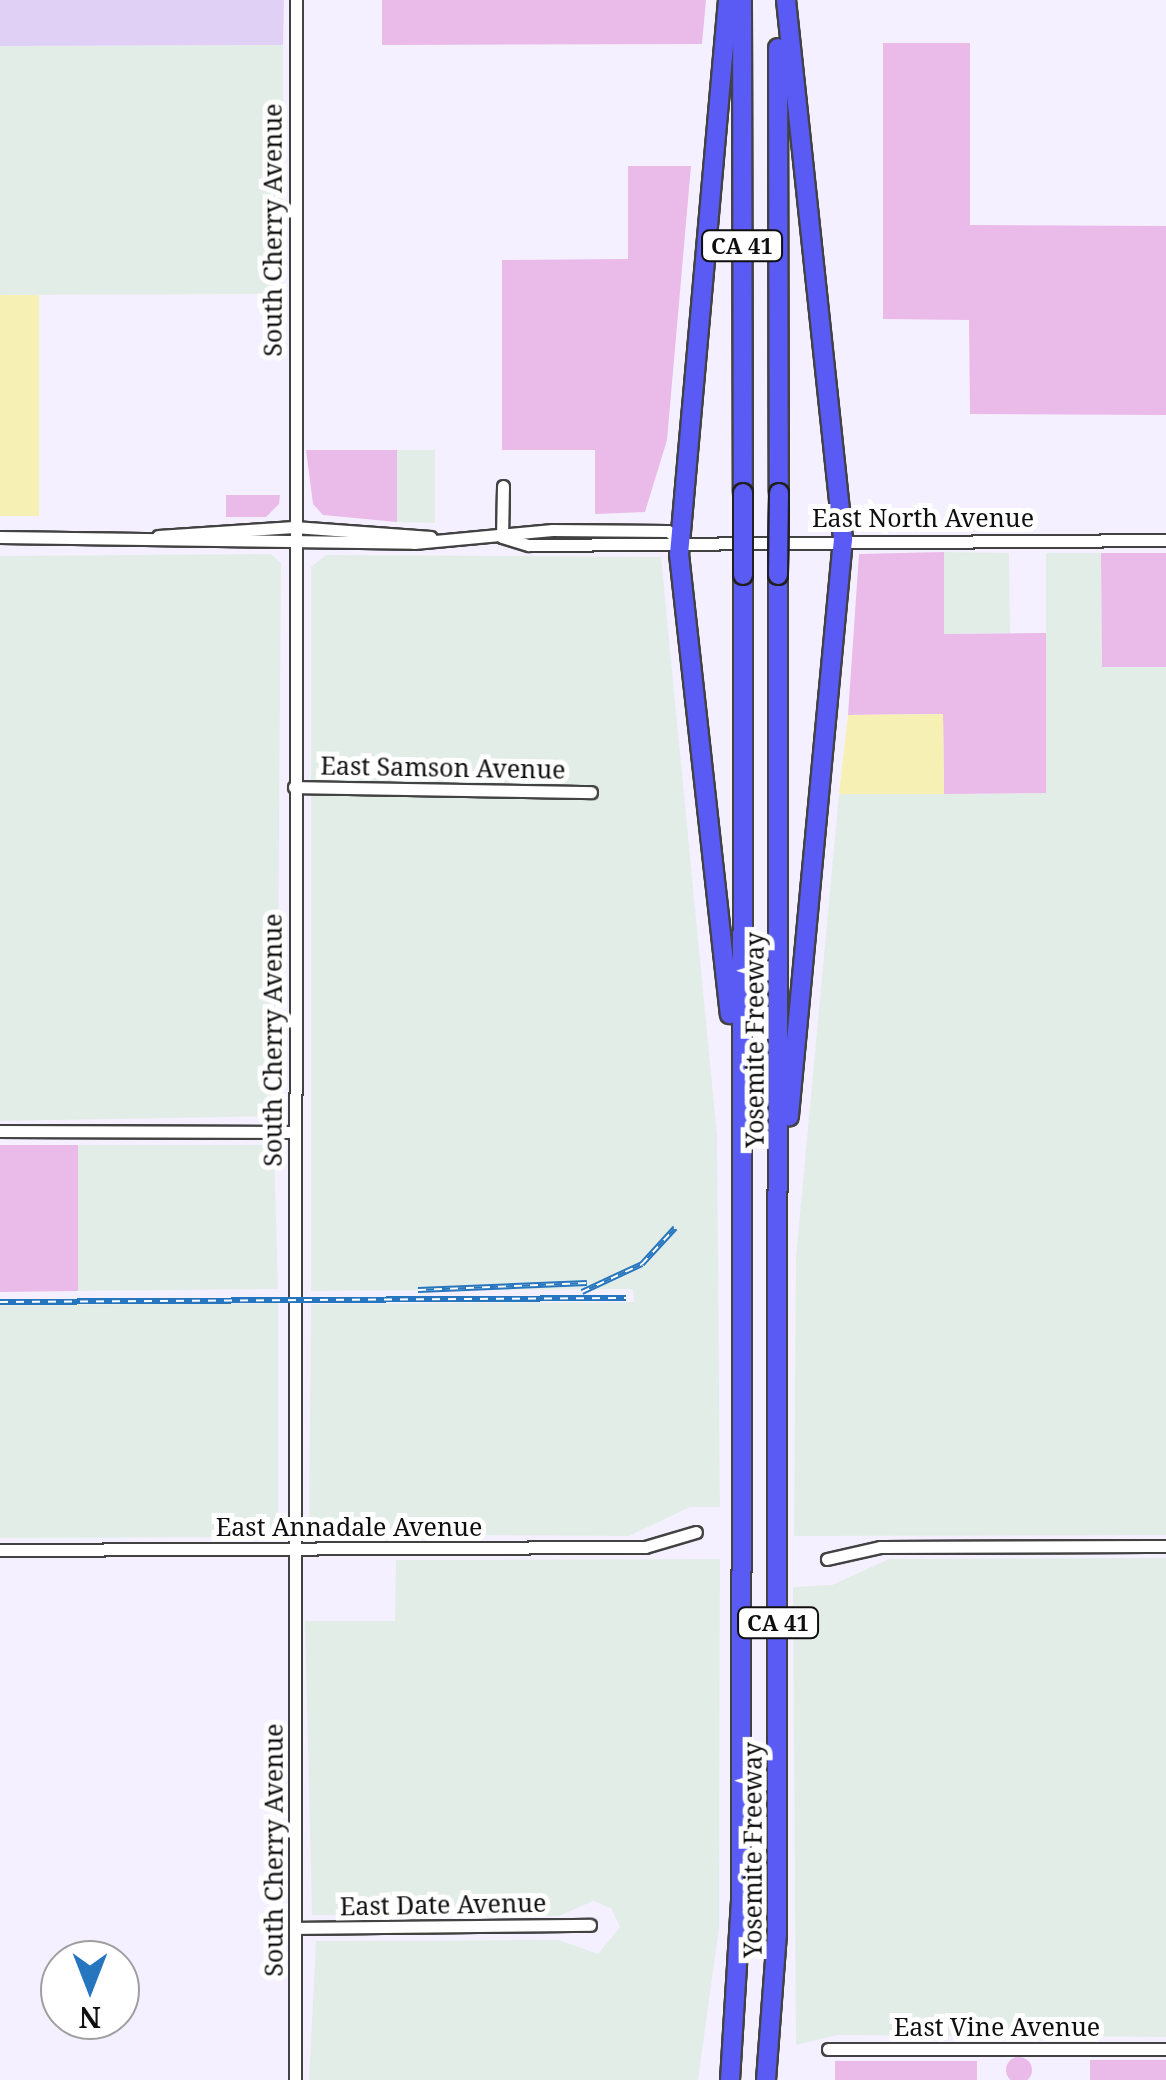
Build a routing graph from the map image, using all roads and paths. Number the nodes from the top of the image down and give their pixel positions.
1 (296, 0) edge
2 (728, 0) edge
3 (742, 0) edge
4 (778, 0) edge
5 (786, 0) edge
6 (503, 486) dead end
7 (294, 527) junction
8 (158, 536) junction
9 (0, 537) edge
10 (502, 537) junction
11 (432, 538) junction
12 (679, 540) junction
13 (844, 540) junction
14 (1166, 540) edge
15 (294, 543) junction
16 (294, 787) junction
17 (591, 792) dead end
18 (0, 1131) edge
19 (295, 1132) junction
20 (740, 1154) junction
21 (779, 1202) junction
22 (696, 1532) dead end
23 (1166, 1546) edge
24 (296, 1549) junction
25 (0, 1550) edge
26 (826, 1560) dead end
27 (590, 1926) dead end
28 (295, 1928) junction
29 (737, 1998) junction
30 (828, 2048) dead end
31 (1166, 2049) edge
32 (295, 2080) edge
33 (719, 2080) edge
34 (730, 2080) edge
35 (766, 2080) edge

1 - 7 street, South Cherry Avenue
2 - 12 highway
3 - 20 highway, Yosemite Freeway / CA 41, bridge
4 - 21 highway, Yosemite Freeway / CA 41, bridge
5 - 13 highway
6 - 10 street
7 - 8 street, East North Avenue
7 - 11 street, East North Avenue
7 - 15 street, South Cherry Avenue
8 - 9 street, East North Avenue
8 - 15 street, East North Avenue
10 - 11 street, East North Avenue
10 - 12 street, East North Avenue
11 - 15 street, East North Avenue
12 - 13 street, East North Avenue
12 - 20 highway
13 - 14 street, East North Avenue
13 - 21 highway
15 - 16 street, South Cherry Avenue
16 - 17 street, East Samson Avenue
16 - 19 street, South Cherry Avenue
18 - 19 street
19 - 24 street, South Cherry Avenue
20 - 29 highway, Yosemite Freeway / CA 41
21 - 35 highway, Yosemite Freeway / CA 41
22 - 24 street, East Annadale Avenue
23 - 26 street
24 - 25 street, East Annadale Avenue
24 - 28 street, South Cherry Avenue
27 - 28 street, East Date Avenue
28 - 32 street, South Cherry Avenue
29 - 33 highway
29 - 34 highway, Yosemite Freeway / CA 41
30 - 31 street, East Vine Avenue

